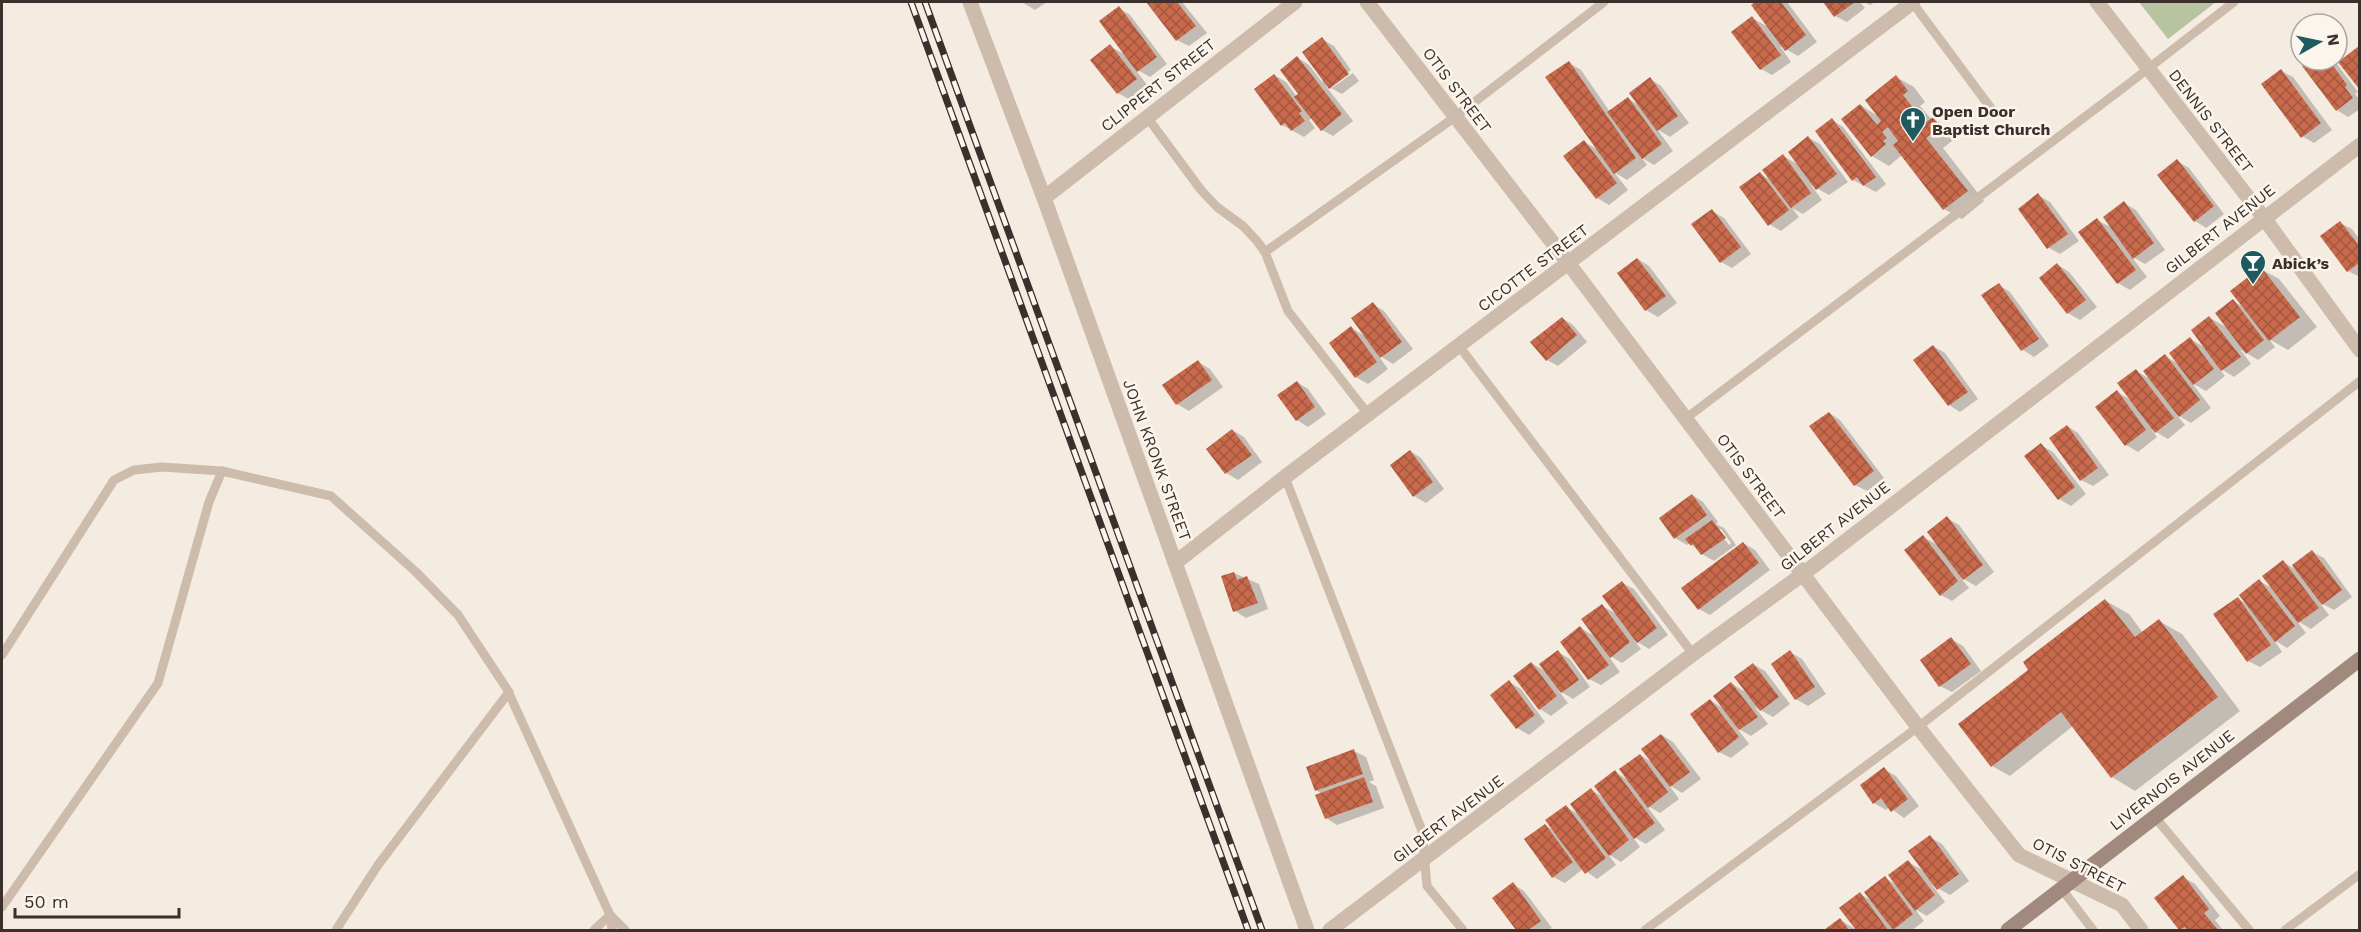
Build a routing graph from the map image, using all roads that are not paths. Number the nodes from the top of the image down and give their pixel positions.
1 (970, 2) edge
2 (1295, 2) edge
3 (1367, 2) edge
4 (1604, 2) edge
5 (1912, 2) edge
6 (2097, 2) edge
7 (2234, 2) edge
8 (2148, 69) junction
9 (1993, 111) dead end
10 (1147, 117) junction
11 (1455, 117) junction
12 (2360, 145) edge
13 (1044, 198) junction
14 (2264, 218) junction
15 (1265, 252) junction
16 (1569, 264) junction
17 (1459, 346) junction
18 (2360, 350) edge
19 (2360, 381) edge
20 (1368, 414) junction
21 (1685, 419) junction
22 (222, 471) junction
23 (1285, 477) junction
24 (1175, 563) junction
25 (1803, 574) junction
26 (1693, 654) junction
27 (2, 655) edge
28 (2360, 659) edge
29 (509, 692) junction
30 (1918, 727) junction
31 (2154, 816) junction
32 (1426, 860) junction
33 (2360, 874) edge
34 (2066, 884) junction
35 (2, 907) edge
36 (610, 915) junction
37 (2014, 929) edge
38 (336, 930) edge
39 (594, 930) edge
40 (612, 930) edge
41 (625, 930) edge
42 (1308, 930) edge
43 (1330, 930) edge
44 (1463, 930) edge
45 (1645, 930) edge
46 (2092, 930) edge
47 (2141, 930) edge
48 (2249, 930) edge
49 (2285, 930) edge

1 - 13 street, JOHN KRONK STREET
2 - 10 street, CLIPPERT STREET
3 - 11 street, OTIS STREET
4 - 11 lane
5 - 9 lane
5 - 16 street, CICOTTE STREET
6 - 8 street, DENNIS STREET
7 - 8 lane
8 - 14 street, DENNIS STREET
8 - 21 lane
10 - 13 street, CLIPPERT STREET
10 - 15 lane
11 - 15 lane
11 - 16 street, OTIS STREET
12 - 14 street, GILBERT AVENUE
13 - 24 street, JOHN KRONK STREET
14 - 18 street, DENNIS STREET
14 - 25 street, GILBERT AVENUE
15 - 20 lane
16 - 17 street, CICOTTE STREET
16 - 21 street, OTIS STREET
17 - 20 street, CICOTTE STREET
17 - 26 lane
19 - 30 lane
20 - 23 street, CICOTTE STREET
21 - 25 street, OTIS STREET
22 - 27 lane
22 - 29 lane
22 - 35 lane
23 - 24 street, CICOTTE STREET
23 - 32 lane
24 - 42 street, JOHN KRONK STREET
25 - 26 street, GILBERT AVENUE
25 - 30 street, OTIS STREET
26 - 32 street, GILBERT AVENUE
28 - 31 main road, LIVERNOIS AVENUE
29 - 36 lane
29 - 38 lane
30 - 34 street, OTIS STREET
30 - 45 lane
31 - 34 main road, LIVERNOIS AVENUE
31 - 48 lane
32 - 43 street, GILBERT AVENUE
32 - 44 lane
33 - 49 lane
34 - 37 main road, LIVERNOIS AVENUE
34 - 46 lane
34 - 47 street, OTIS STREET
36 - 39 lane
36 - 40 lane
36 - 41 lane

